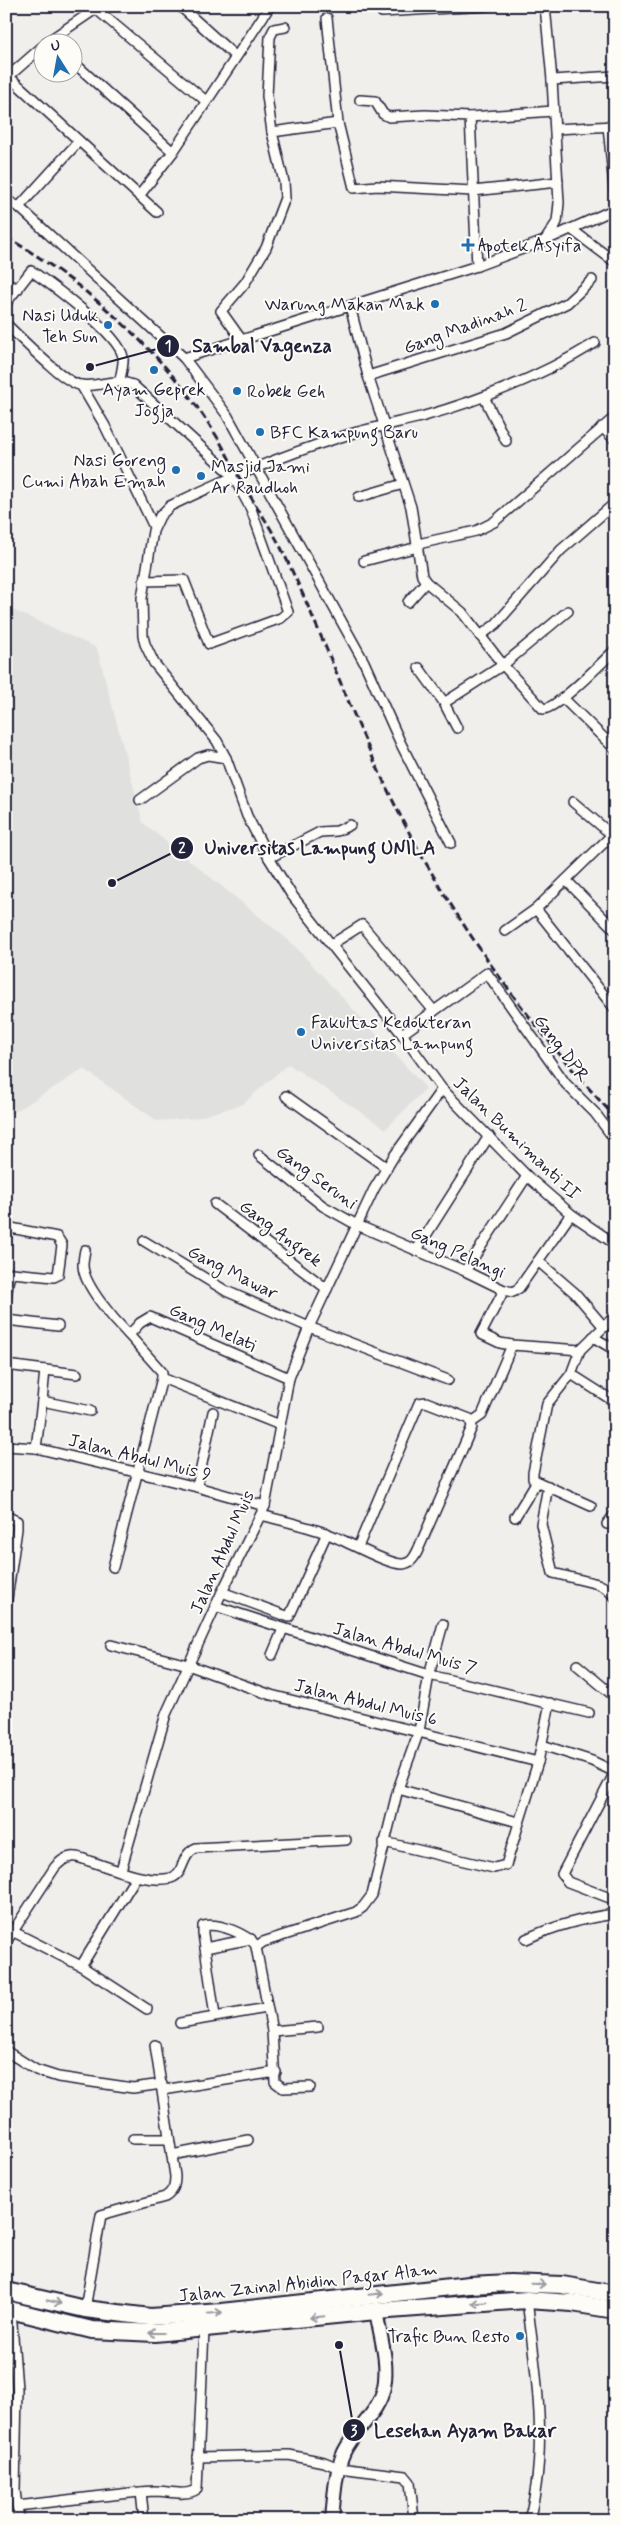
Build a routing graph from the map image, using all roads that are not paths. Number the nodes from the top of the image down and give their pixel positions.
1 (180, 6) edge
2 (486, 6) edge
3 (544, 6) edge
4 (98, 7) edge
5 (266, 8) edge
6 (382, 12) dead end
7 (327, 18) dead end
8 (285, 26) dead end
9 (63, 32) edge
10 (32, 56) edge
11 (235, 56) junction
12 (82, 70) edge
13 (8, 75) edge
14 (615, 76) edge
15 (552, 80) junction
16 (360, 100) dead end
17 (206, 101) junction
18 (554, 111) junction
19 (470, 117) junction
20 (338, 123) junction
21 (612, 126) edge
22 (555, 129) junction
23 (272, 132) junction
24 (79, 141) junction
25 (173, 152) junction
26 (558, 182) junction
27 (473, 191) junction
28 (139, 196) junction
29 (615, 197) edge
30 (6, 200) edge
31 (19, 207) junction
32 (615, 209) edge
33 (157, 212) dead end
34 (571, 229) junction
35 (544, 241) junction
36 (615, 262) edge
37 (478, 266) junction
38 (592, 280) dead end
39 (6, 283) edge
40 (18, 289) junction
41 (6, 303) edge
42 (350, 306) junction
43 (6, 324) edge
44 (240, 339) junction
45 (596, 343) dead end
46 (184, 358) junction
47 (368, 376) junction
48 (120, 380) junction
49 (82, 385) junction
50 (484, 397) junction
51 (615, 417) edge
52 (384, 426) junction
53 (602, 427) junction
54 (615, 440) edge
55 (506, 441) dead end
56 (255, 466) junction
57 (233, 476) junction
58 (403, 484) junction
59 (359, 497) dead end
60 (615, 503) edge
61 (154, 527) junction
62 (418, 545) junction
63 (364, 562) dead end
64 (144, 581) junction
65 (426, 582) junction
66 (408, 602) dead end
67 (568, 611) dead end
68 (480, 636) junction
69 (615, 650) edge
70 (502, 665) junction
71 (419, 668) dead end
72 (563, 698) junction
73 (443, 701) junction
74 (457, 728) dead end
75 (615, 749) edge
76 (226, 758) junction
77 (140, 800) dead end
78 (573, 802) dead end
79 (350, 825) dead end
80 (614, 833) edge
81 (450, 843) dead end
82 (268, 858) junction
83 (566, 880) junction
84 (536, 909) junction
85 (615, 930) edge
86 (505, 931) dead end
87 (332, 944) junction
88 (615, 1010) edge
89 (434, 1011) junction
90 (402, 1034) junction
91 (442, 1089) junction
92 (286, 1096) dead end
93 (489, 1136) junction
94 (615, 1140) edge
95 (259, 1155) dead end
96 (387, 1168) junction
97 (528, 1176) junction
98 (215, 1204) dead end
99 (571, 1214) junction
100 (357, 1225) junction
101 (6, 1227) edge
102 (144, 1242) dead end
103 (615, 1244) edge
104 (85, 1250) dead end
105 (416, 1251) junction
106 (538, 1261) junction
107 (465, 1271) junction
108 (327, 1288) junction
109 (504, 1290) junction
110 (6, 1298) edge
111 (615, 1316) edge
112 (6, 1320) edge
113 (58, 1326) dead end
114 (309, 1327) junction
115 (604, 1327) junction
116 (129, 1335) junction
117 (593, 1337) junction
118 (512, 1345) junction
119 (580, 1350) junction
120 (615, 1350) edge
121 (6, 1366) edge
122 (45, 1370) junction
123 (77, 1374) dead end
124 (571, 1374) junction
125 (162, 1378) junction
126 (289, 1378) junction
127 (448, 1380) dead end
128 (42, 1401) junction
129 (615, 1402) edge
130 (90, 1410) dead end
131 (213, 1412) dead end
132 (472, 1422) junction
133 (280, 1425) junction
134 (6, 1446) edge
135 (36, 1448) junction
136 (139, 1474) junction
137 (537, 1481) junction
138 (548, 1486) junction
139 (197, 1487) junction
140 (265, 1506) junction
141 (592, 1506) dead end
142 (615, 1514) edge
143 (261, 1515) junction
144 (6, 1516) edge
145 (515, 1517) dead end
146 (607, 1524) dead end
147 (327, 1534) junction
148 (358, 1547) junction
149 (113, 1567) dead end
150 (222, 1592) junction
151 (615, 1597) edge
152 (6, 1606) edge
153 (215, 1606) junction
154 (443, 1624) dead end
155 (283, 1629) junction
156 (111, 1645) dead end
157 (272, 1655) dead end
158 (188, 1665) junction
159 (577, 1665) dead end
160 (429, 1675) junction
161 (615, 1697) edge
162 (550, 1703) junction
163 (589, 1713) dead end
164 (419, 1731) junction
165 (542, 1745) junction
166 (538, 1762) junction
167 (615, 1772) edge
168 (398, 1789) junction
169 (518, 1822) junction
170 (346, 1840) dead end
171 (384, 1842) junction
172 (121, 1870) junction
173 (136, 1877) junction
174 (615, 1900) edge
175 (615, 1914) edge
176 (10, 1929) edge
177 (526, 1939) dead end
178 (6, 1942) edge
179 (254, 1942) junction
180 (206, 1948) junction
181 (81, 1966) junction
182 (267, 2008) junction
183 (147, 2010) dead end
184 (215, 2016) junction
185 (180, 2022) dead end
186 (318, 2027) dead end
187 (272, 2031) junction
188 (155, 2045) dead end
189 (6, 2051) edge
190 (276, 2072) junction
191 (163, 2087) junction
192 (310, 2087) dead end
193 (169, 2138) junction
194 (133, 2140) dead end
195 (248, 2140) dead end
196 (172, 2155) junction
197 (6, 2291) edge
198 (615, 2294) edge
199 (527, 2300) junction
200 (8, 2309) edge
201 (85, 2309) junction
202 (615, 2310) edge
203 (376, 2311) junction
204 (204, 2330) junction
205 (198, 2457) junction
206 (339, 2468) junction
207 (141, 2492) junction
208 (17, 2506) junction
209 (19, 2520) edge
210 (144, 2520) edge
211 (332, 2520) edge
212 (414, 2520) edge
213 (529, 2520) edge

1 - 11 street
2 - 6 street
3 - 15 street
4 - 9 street
4 - 17 street
5 - 11 street
7 - 20 street
8 - 23 street
10 - 13 street
11 - 17 street
12 - 25 street
13 - 24 street
14 - 15 street
15 - 18 street
16 - 19 street
17 - 25 street
18 - 19 street
18 - 22 street
19 - 27 street
20 - 23 street
20 - 27 street
21 - 22 street
21 - 29 street
22 - 26 street
23 - 44 street
24 - 28 street
24 - 31 street
25 - 28 street
26 - 27 street
26 - 35 street
27 - 37 street
28 - 33 street
30 - 31 street
31 - 46 street
32 - 34 street
34 - 35 street
34 - 36 street
35 - 37 street
37 - 42 street
38 - 47 street, Gang Madinah 2
39 - 40 street
40 - 41 street
40 - 48 street
42 - 44 street
42 - 47 street
43 - 49 street
44 - 46 street
45 - 50 street
46 - 56 street
47 - 52 street
48 - 49 street
48 - 57 street
49 - 61 street
50 - 52 street
50 - 55 street
51 - 53 street
52 - 56 street
52 - 58 street
53 - 54 street
53 - 62 street
56 - 57 street
56 - 81 street
57 - 61 street
57 - 64 street
58 - 59 street
58 - 62 street
60 - 68 street
61 - 64 street, Jalan Bumimanti II
62 - 63 street
62 - 65 street
64 - 76 street, Jalan Bumimanti II
65 - 66 street
65 - 68 street
67 - 70 street
68 - 70 street
69 - 72 street
70 - 72 street
70 - 73 street
71 - 73 street
72 - 75 street
73 - 74 street
76 - 77 street
76 - 82 street, Jalan Bumimanti II
78 - 80 street
79 - 82 street
80 - 83 street
82 - 87 street, Jalan Bumimanti II
83 - 84 street
83 - 85 street
84 - 86 street
84 - 88 street
87 - 89 street
87 - 90 street, Jalan Bumimanti II
89 - 90 street
89 - 94 street, Gang DPR
90 - 91 street, Jalan Bumimanti II
91 - 93 street, Jalan Bumimanti II
91 - 96 street, Jalan Abdul Muis
92 - 96 street
93 - 97 street, Jalan Bumimanti II
93 - 105 street
95 - 100 street, Gang Seruni
96 - 100 street, Jalan Abdul Muis
97 - 99 street, Jalan Bumimanti II
97 - 107 street
98 - 108 street, Gang Angrek
99 - 103 street, Jalan Bumimanti II
99 - 106 street, Gang Pelangi
100 - 105 street, Gang Pelangi
100 - 108 street, Jalan Abdul Muis
101 - 110 street
102 - 114 street, Gang Mawar
104 - 116 street
105 - 107 street, Gang Pelangi
106 - 109 street, Gang Pelangi
106 - 115 street
107 - 109 street, Gang Pelangi
108 - 114 street, Jalan Abdul Muis
109 - 118 street
111 - 115 street
112 - 113 street
114 - 126 street, Jalan Abdul Muis
114 - 127 street, Gang Mawar
115 - 117 street
116 - 125 street
116 - 126 street, Gang Melati
117 - 119 street
117 - 120 street
118 - 119 street
118 - 132 street
119 - 124 street
121 - 122 street
122 - 123 street
122 - 128 street
124 - 129 street
124 - 137 street
125 - 133 street
125 - 136 street
126 - 133 street, Jalan Abdul Muis
128 - 130 street
128 - 135 street
131 - 139 street
132 - 148 street
132 - 148 street
133 - 140 street, Jalan Abdul Muis
134 - 135 street, Jalan Abdul Muis 9
135 - 136 street, Jalan Abdul Muis 9
136 - 139 street, Jalan Abdul Muis 9
136 - 149 street
137 - 138 street
137 - 145 street
138 - 141 street
138 - 151 street
139 - 140 street, Jalan Abdul Muis 9
140 - 143 street, Jalan Abdul Muis
142 - 146 street
143 - 147 street
143 - 150 street, Jalan Abdul Muis
144 - 152 street
147 - 148 street
147 - 150 street
150 - 153 street, Jalan Abdul Muis
153 - 155 street, Jalan Abdul Muis 7
153 - 158 street, Jalan Abdul Muis
154 - 160 street
155 - 157 street
155 - 160 street, Jalan Abdul Muis 7
156 - 158 street, Jalan Abdul Muis 6
158 - 164 street, Jalan Abdul Muis 6
158 - 172 street, Jalan Abdul Muis
159 - 161 street
160 - 162 street, Jalan Abdul Muis 7
160 - 164 street
162 - 163 street, Jalan Abdul Muis 7
162 - 165 street
164 - 166 street, Jalan Abdul Muis 6
164 - 168 street
165 - 166 street
165 - 167 street
166 - 169 street
167 - 174 street
168 - 169 street
168 - 171 street
169 - 171 street
170 - 173 street
171 - 179 street
172 - 173 street
172 - 176 street
173 - 181 street
175 - 177 street
176 - 178 street
176 - 181 street
179 - 180 street
179 - 180 street
179 - 182 street
180 - 184 street
181 - 183 street
182 - 184 street
182 - 187 street
184 - 185 street
186 - 187 street
187 - 190 street
188 - 191 street
189 - 191 street
190 - 191 street
190 - 192 street
191 - 193 street
193 - 194 street
193 - 196 street
195 - 196 street
196 - 201 street
197 -> 201 highway, Jalan Zainal Abidin Pagar Alam
201 -> 198 highway, Jalan Zainal Abidin Pagar Alam
199 - 202 highway, Jalan Zainal Abidin Pagar Alam
199 -> 203 highway, Jalan Zainal Abidin Pagar Alam
199 - 213 street
204 -> 200 highway, Jalan Zainal Abidin Pagar Alam
200 - 208 street
203 -> 204 highway, Jalan Zainal Abidin Pagar Alam
203 - 206 street
204 - 205 street
205 - 206 street
205 - 207 street
206 - 211 street
206 - 212 street
207 - 208 street
207 - 210 street
208 - 209 street

